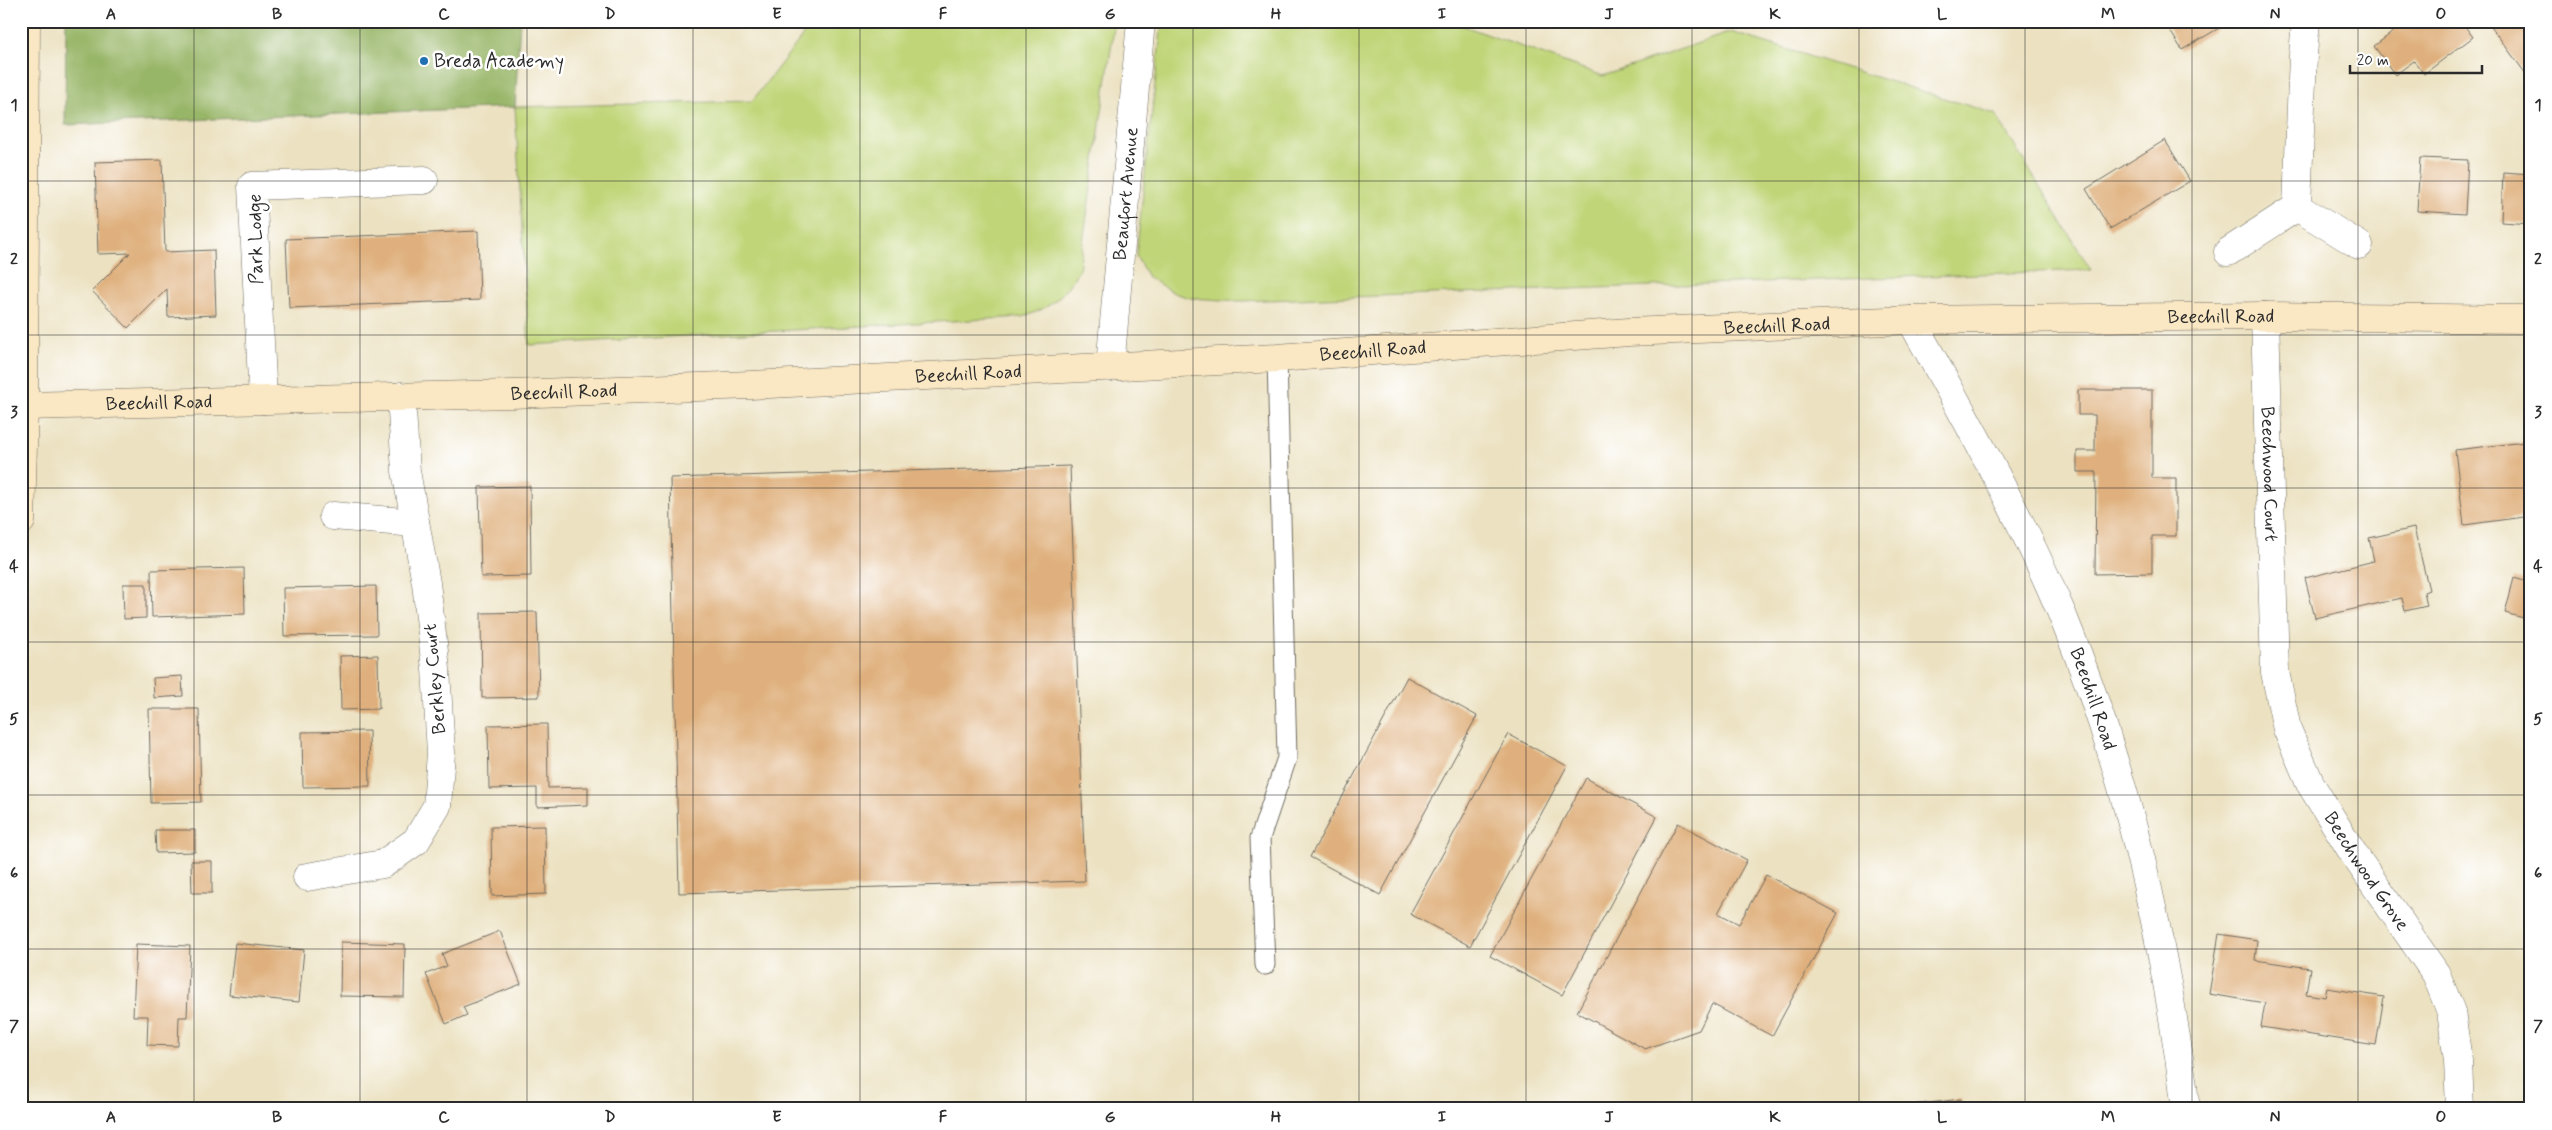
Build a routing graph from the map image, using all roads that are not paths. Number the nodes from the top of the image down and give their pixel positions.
1 (26, 21) edge
2 (1142, 21) edge
3 (2306, 21) edge
4 (424, 180) dead end
5 (2297, 207) junction
6 (2359, 245) dead end
7 (2228, 252) dead end
8 (2265, 316) junction
9 (2531, 319) edge
10 (1911, 320) junction
11 (1277, 358) junction
12 (1110, 367) junction
13 (401, 396) junction
14 (263, 400) junction
15 (24, 406) junction
16 (333, 516) dead end
17 (21, 521) edge
18 (415, 523) junction
19 (2273, 631) joint
20 (307, 877) dead end
21 (1265, 965) dead end
22 (2186, 1109) edge
23 (2460, 1109) edge

1 - 15 street
2 - 12 street, Beaufort Avenue
3 - 5 street
4 - 14 street, Park Lodge
5 - 6 street
5 - 7 street
8 - 9 street, Beechill Road
8 - 10 street, Beechill Road
8 - 19 street, Beechwood Court
10 - 11 street, Beechill Road
10 - 22 street, Beechill Road
11 - 12 street, Beechill Road
11 - 21 lane
12 - 13 street, Beechill Road
13 - 14 street, Beechill Road
13 - 18 street, Berkley Court
14 - 15 street, Beechill Road
15 - 17 street
16 - 18 street
18 - 20 street, Berkley Court
19 - 23 street, Beechwood Grove

